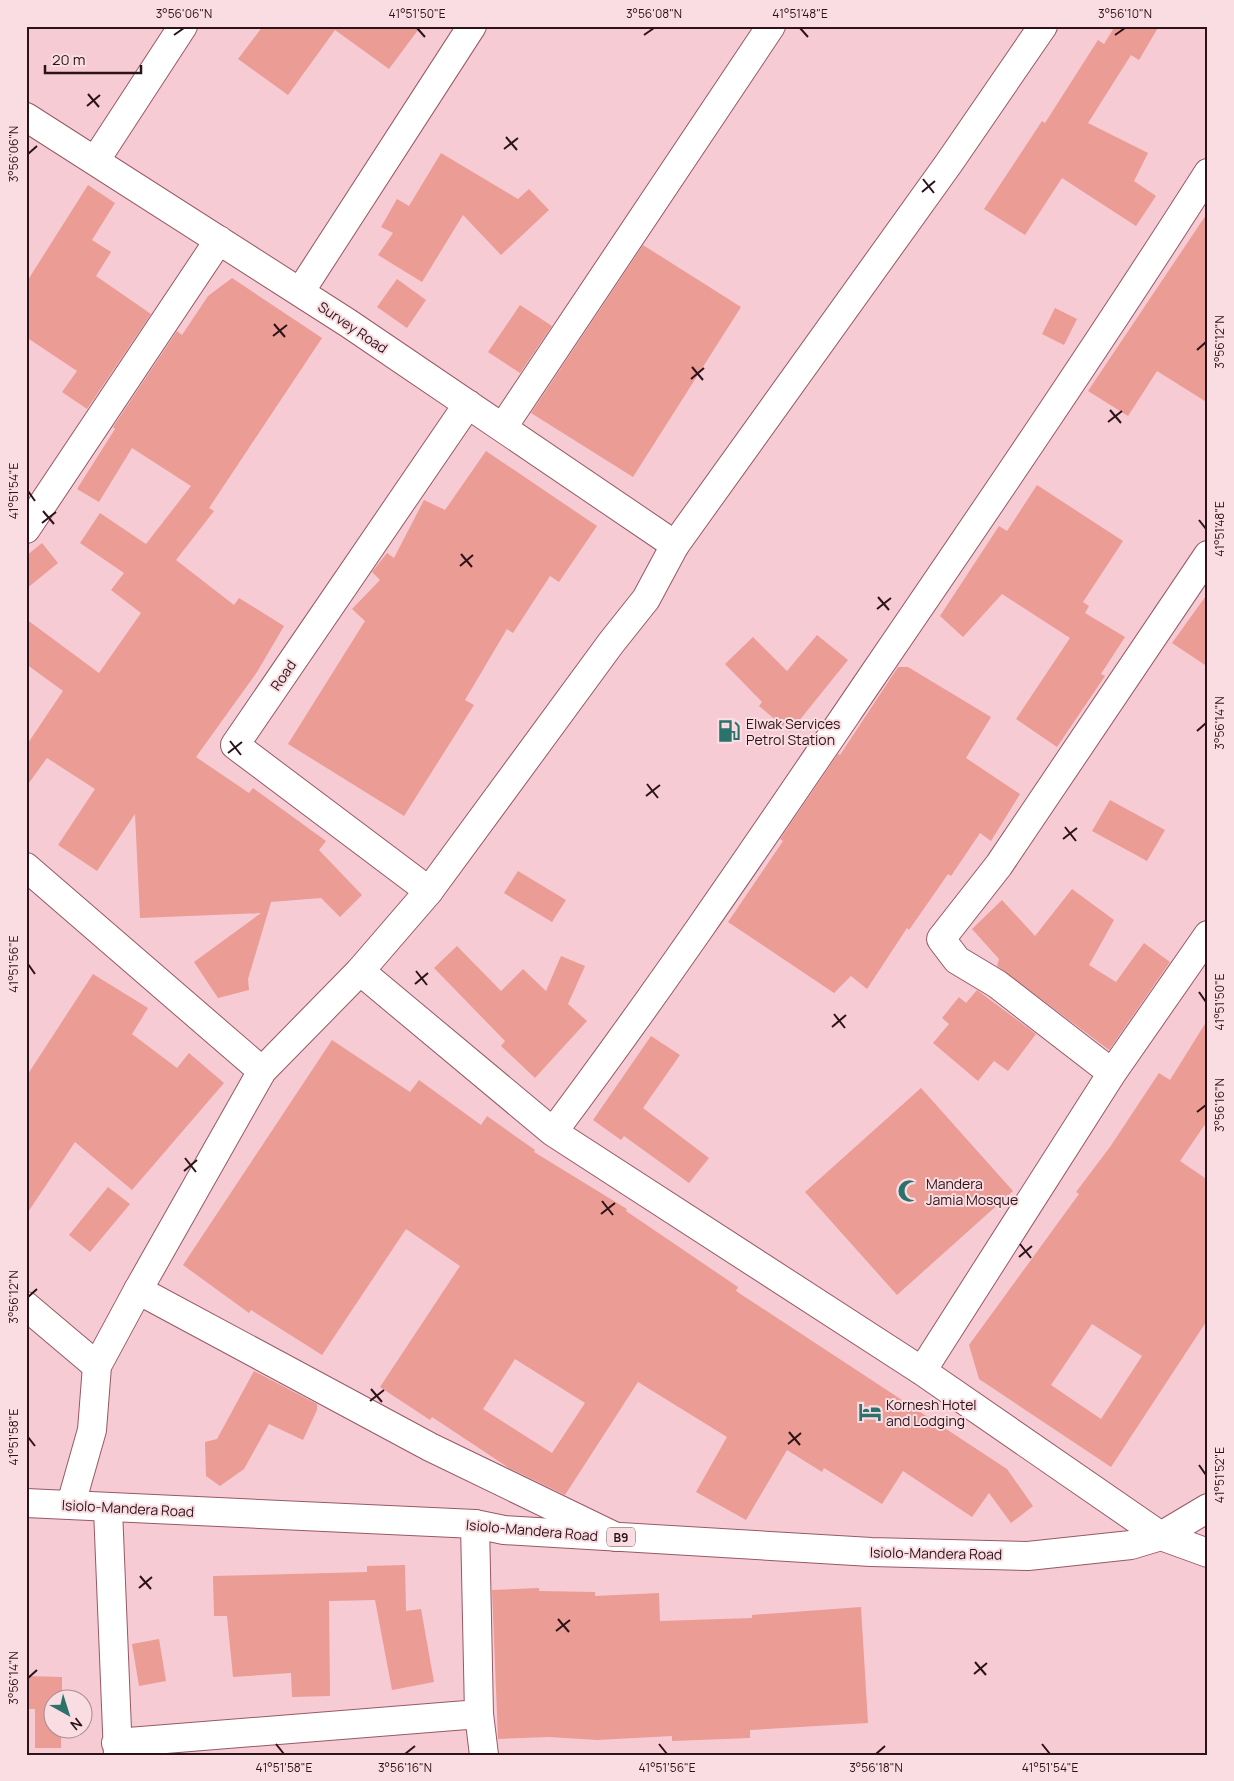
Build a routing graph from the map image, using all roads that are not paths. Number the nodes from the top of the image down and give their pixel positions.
1 (184, 26) edge
2 (472, 26) edge
3 (771, 26) edge
4 (1043, 26) edge
5 (26, 117) edge
6 (95, 161) junction
7 (1208, 173) edge
8 (219, 240) junction
9 (300, 292) junction
10 (468, 404) junction
11 (503, 428) junction
12 (26, 529) edge
13 (675, 546) junction
14 (1208, 555) edge
15 (26, 867) edge
16 (429, 891) junction
17 (1208, 935) edge
18 (360, 971) junction
19 (262, 1071) junction
20 (1112, 1073) junction
21 (552, 1132) junction
22 (138, 1290) junction
23 (26, 1306) edge
24 (97, 1366) junction
25 (922, 1372) junction
26 (26, 1503) edge
27 (71, 1504) junction
28 (1208, 1508) edge
29 (108, 1509) junction
30 (475, 1524) junction
31 (1161, 1536) junction
32 (616, 1537) junction
33 (1208, 1553) edge
34 (479, 1714) junction
35 (117, 1749) edge
36 (484, 1755) edge

1 - 6 main road
2 - 9 main road
3 - 11 main road
4 - 13 main road
5 - 6 main road, Survey Road
6 - 8 main road, Survey Road
7 - 21 main road
8 - 9 main road, Survey Road
8 - 12 main road
9 - 10 main road, Survey Road
10 - 11 main road, Survey Road
10 - 16 main road, Road
11 - 13 main road, Survey Road
13 - 16 main road
14 - 20 main road
15 - 19 main road
16 - 18 main road
17 - 20 main road
18 - 19 main road
18 - 21 main road
19 - 22 main road
20 - 25 main road
21 - 25 main road
22 - 24 main road
22 - 32 main road
23 - 24 main road
24 - 27 main road
25 - 31 main road
26 - 27 main road, Isiolo-Mandera Road / B9
27 - 29 main road, Isiolo-Mandera Road / B9
28 - 31 main road, Isiolo-Mandera Road / B9
29 - 30 main road, Isiolo-Mandera Road / B9
29 - 35 main road
30 - 32 main road, Isiolo-Mandera Road / B9
30 - 34 main road
31 - 32 main road, Isiolo-Mandera Road / B9
31 - 33 main road
34 - 35 main road
34 - 36 main road

